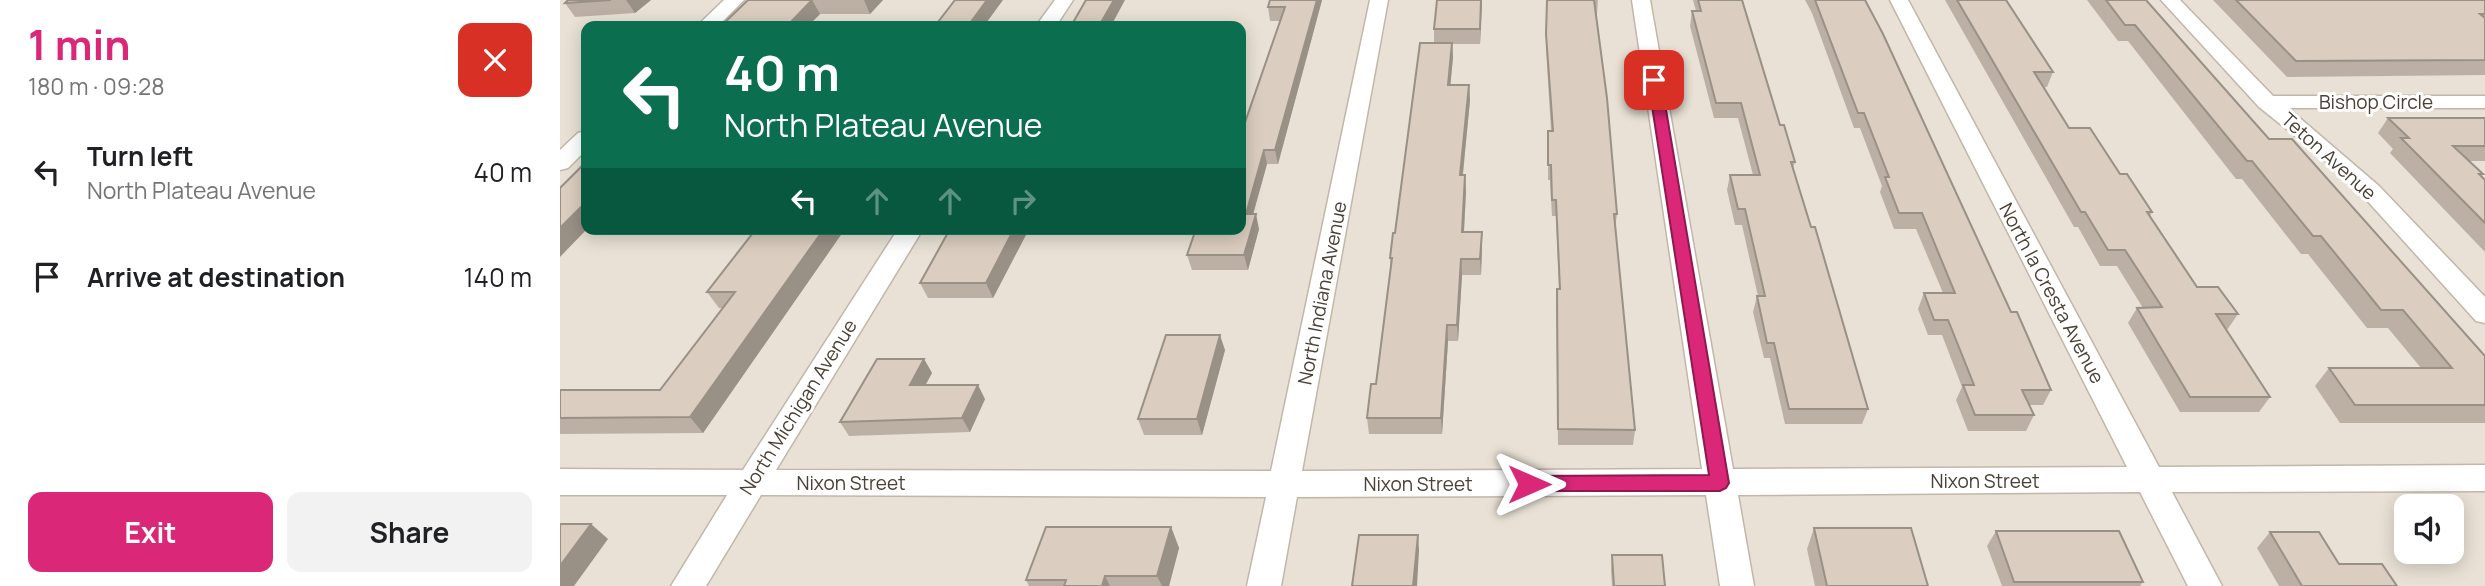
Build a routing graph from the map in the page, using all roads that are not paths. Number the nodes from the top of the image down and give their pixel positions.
1 (735, 0) edge
2 (1064, 0) edge
3 (1379, 0) edge
4 (1641, 0) edge
5 (1899, 0) edge
6 (2170, 0) edge
7 (712, 21) edge
8 (1049, 21) edge
9 (2267, 102) junction
10 (2485, 102) edge
11 (581, 143) edge
12 (561, 161) edge
13 (907, 235) edge
14 (2485, 314) edge
15 (2485, 478) edge
16 (2150, 480) junction
17 (560, 482) edge
18 (751, 483) junction
19 (1720, 483) junction
20 (1284, 484) junction
21 (688, 586) edge
22 (1264, 586) edge
23 (1737, 586) edge
24 (2205, 586) edge

1 - 7 street
2 - 8 street
3 - 20 street, North Indiana Avenue
4 - 19 street
5 - 16 street, North la Cresta Avenue
6 - 9 street, Teton Avenue
9 - 10 street, Bishop Circle
9 - 14 street, Teton Avenue
11 - 12 street
13 - 18 street, North Michigan Avenue
15 - 16 street, Nixon Street
16 - 19 street, Nixon Street
16 - 24 street, North la Cresta Avenue
17 - 18 street, Nixon Street
18 - 20 street, Nixon Street
18 - 21 street, North Michigan Avenue
19 - 20 street, Nixon Street
19 - 23 street
20 - 22 street, North Indiana Avenue

